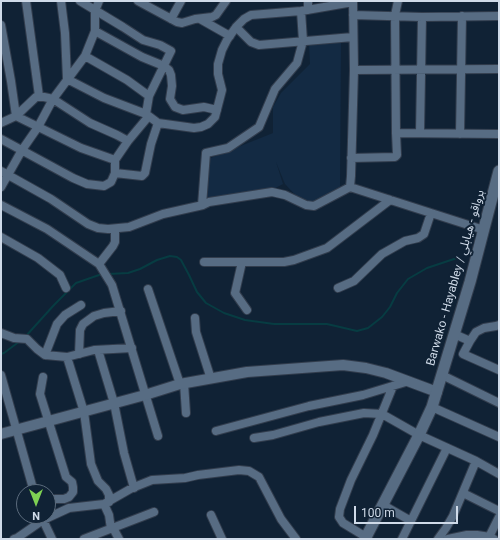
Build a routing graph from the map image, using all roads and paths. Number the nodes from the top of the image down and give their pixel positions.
1 (26, 1) edge
2 (61, 1) edge
3 (80, 1) edge
4 (99, 1) edge
5 (138, 1) edge
6 (181, 1) edge
7 (226, 1) edge
8 (308, 1) edge
9 (398, 1) edge
10 (353, 2) edge
11 (95, 11) junction
12 (305, 11) junction
13 (353, 15) junction
14 (395, 15) junction
15 (462, 16) junction
16 (499, 16) edge
17 (422, 17) junction
18 (171, 19) junction
19 (200, 19) junction
20 (1, 25) edge
21 (236, 27) junction
22 (95, 31) junction
23 (230, 36) junction
24 (353, 37) junction
25 (303, 41) junction
26 (85, 56) junction
27 (164, 66) junction
28 (421, 69) junction
29 (461, 69) junction
30 (499, 69) edge
31 (354, 70) junction
32 (396, 70) junction
33 (68, 79) junction
34 (39, 96) junction
35 (149, 96) junction
36 (53, 99) junction
37 (217, 110) junction
38 (16, 116) junction
39 (147, 116) junction
40 (158, 123) junction
41 (1, 124) edge
42 (38, 127) junction
43 (396, 133) junction
44 (420, 133) junction
45 (460, 134) junction
46 (499, 134) edge
47 (1, 139) edge
48 (128, 141) junction
49 (22, 150) junction
50 (351, 158) junction
51 (115, 160) junction
52 (499, 171) edge
53 (5, 173) edge
54 (115, 173) junction
55 (1, 186) edge
56 (350, 187) junction
57 (390, 200) junction
58 (1, 205) edge
59 (202, 205) junction
60 (431, 213) junction
61 (115, 229) junction
62 (484, 230) junction
63 (1, 237) edge
64 (204, 262) dead end
65 (242, 262) junction
66 (98, 264) junction
67 (66, 288) dead end
68 (338, 288) dead end
69 (148, 289) dead end
70 (81, 305) dead end
71 (247, 310) dead end
72 (121, 311) junction
73 (195, 318) dead end
74 (498, 326) edge
75 (1, 333) edge
76 (454, 334) junction
77 (470, 341) junction
78 (132, 348) junction
79 (98, 350) junction
80 (79, 354) junction
81 (46, 355) junction
82 (67, 357) junction
83 (499, 370) edge
84 (1, 375) edge
85 (442, 375) junction
86 (43, 377) dead end
87 (211, 379) junction
88 (409, 381) junction
89 (182, 384) junction
90 (393, 386) junction
91 (437, 392) junction
92 (145, 395) junction
93 (114, 403) junction
94 (499, 403) edge
95 (432, 407) junction
96 (84, 412) junction
97 (186, 413) dead end
98 (382, 414) junction
99 (48, 421) junction
100 (17, 430) junction
101 (216, 431) dead end
102 (1, 434) edge
103 (158, 436) dead end
104 (419, 436) junction
105 (499, 437) edge
106 (254, 438) dead end
107 (447, 448) junction
108 (476, 461) junction
109 (499, 474) edge
110 (32, 484) edge
111 (134, 488) junction
112 (463, 493) junction
113 (56, 499) edge
114 (107, 503) junction
115 (383, 505) junction
116 (499, 510) edge
117 (154, 512) dead end
118 (56, 514) edge
119 (210, 515) dead end
120 (499, 517) edge
121 (411, 521) junction
122 (37, 524) edge
123 (45, 524) edge
124 (112, 529) junction
125 (366, 538) edge
126 (491, 538) edge
127 (14, 539) edge
128 (52, 539) edge
129 (84, 539) edge
130 (119, 539) edge
131 (222, 539) edge
132 (296, 539) edge
133 (402, 539) edge
134 (438, 539) edge
135 (448, 539) edge

1 - 34 street
2 - 33 street
3 - 11 street
4 - 11 street
5 - 18 street
6 - 18 street
7 - 19 street
8 - 12 street
9 - 14 street
10 - 12 street
10 - 13 street
11 - 22 street
11 - 27 street
12 - 21 street
12 - 25 street
13 - 14 street
13 - 24 street
14 - 17 street
14 - 32 street
15 - 16 street
15 - 17 street
15 - 29 street
17 - 28 street
18 - 19 street
19 - 23 street
20 - 38 street
21 - 23 street
21 - 25 street
22 - 26 street
22 - 27 street
23 - 37 street
24 - 25 street
24 - 31 street
25 - 59 street
26 - 33 street
26 - 35 street
27 - 35 street
27 - 37 street
28 - 29 street
28 - 32 street
28 - 44 street
29 - 30 street
29 - 45 street
31 - 32 street
31 - 50 street
32 - 43 street
33 - 36 street
33 - 39 street
34 - 36 street
34 - 38 street
35 - 39 street
36 - 42 street
36 - 48 street
37 - 40 street
38 - 41 street
38 - 42 street
39 - 40 street
39 - 48 street
40 - 54 street
42 - 49 street
42 - 51 street
43 - 44 street
43 - 50 street
44 - 45 street
45 - 46 street
47 - 49 street
48 - 51 street
49 - 53 street
49 - 54 street
50 - 56 street
51 - 54 street
52 - 62 main road, Barwako - Hayabley / برواقو - هيابلي
53 - 55 street
53 - 61 street
56 - 57 street
56 - 59 street
57 - 60 street
57 - 65 street
58 - 66 street
59 - 61 street
60 - 62 street
60 - 68 street
61 - 66 street
62 - 76 main road, Barwako - Hayabley / برواقو - هيابلي
63 - 67 street
64 - 65 street
65 - 71 street
66 - 72 street
69 - 89 street
70 - 81 street
72 - 78 street
72 - 80 street
73 - 87 street
74 - 77 street
75 - 81 street
76 - 77 street
76 - 85 main road, Barwako - Hayabley / برواقو - هيابلي
77 - 83 street
78 - 79 street
78 - 92 street
79 - 80 street
79 - 93 street
80 - 82 street
81 - 82 street
82 - 96 street
84 - 100 street
85 - 91 main road, Barwako - Hayabley / برواقو - هيابلي
85 - 94 street
86 - 99 street
87 - 88 street
87 - 89 street
88 - 90 street
88 - 91 street
89 - 92 street
89 - 97 street
90 - 98 street
90 - 101 street
91 - 95 main road, Barwako - Hayabley / برواقو - هيابلي
92 - 93 street
92 - 103 street
93 - 96 street
93 - 111 street
95 - 104 main road, Barwako - Hayabley / برواقو - هيابلي
95 - 105 street
96 - 99 street
96 - 114 street
98 - 104 street
98 - 106 street
98 - 125 street
99 - 100 street
99 - 113 street
100 - 102 street
100 - 110 street
104 - 107 street
104 - 115 main road, Barwako - Hayabley / برواقو - هيابلي
107 - 108 street
107 - 121 street
108 - 109 street
108 - 112 street
111 - 114 street
111 - 132 street
112 - 116 street
112 - 134 street
114 - 118 street
114 - 124 street
115 - 121 street
115 - 125 main road, Barwako - Hayabley / برواقو - هيابلي
117 - 124 street
119 - 131 street
120 - 126 street
121 - 133 street
122 - 127 street
123 - 128 street
124 - 129 street
124 - 130 street
126 - 135 street

